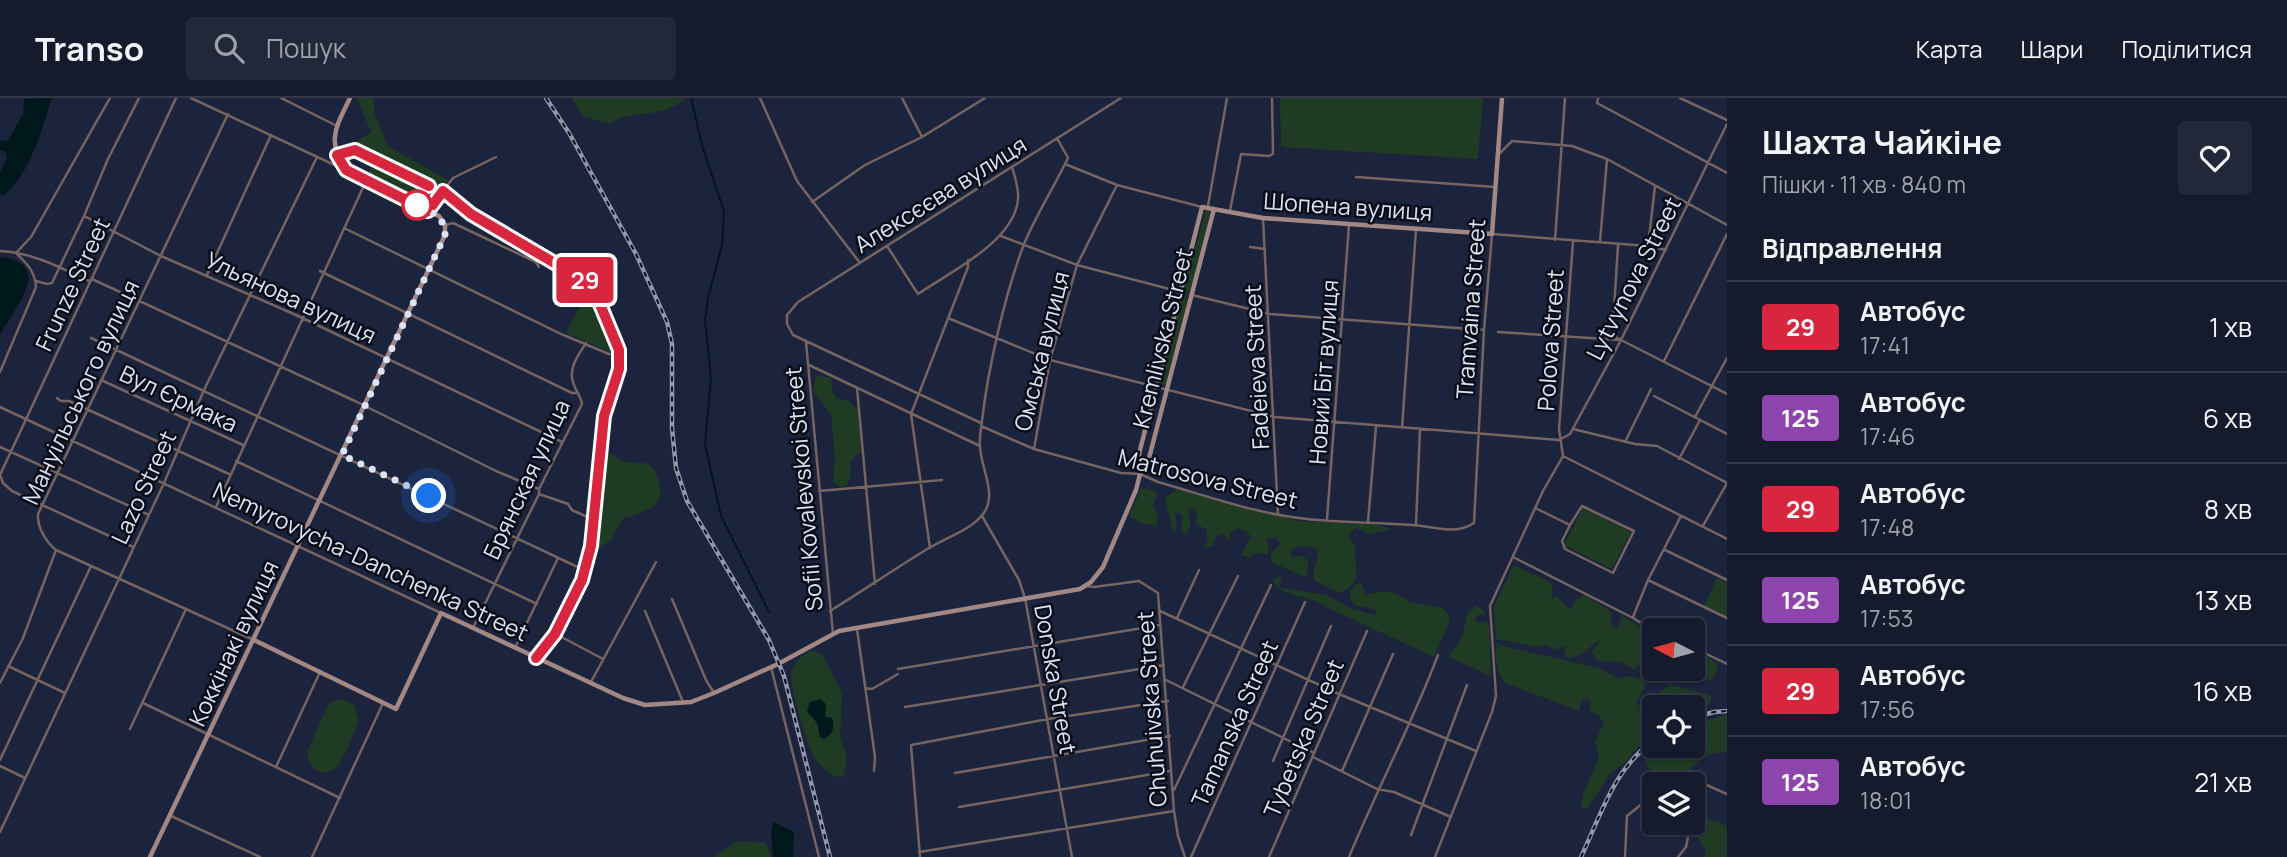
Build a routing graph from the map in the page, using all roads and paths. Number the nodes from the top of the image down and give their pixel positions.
1 (110, 98) edge
2 (139, 98) edge
3 (176, 98) edge
4 (191, 98) edge
5 (281, 98) edge
6 (350, 98) edge
7 (760, 98) edge
8 (902, 98) edge
9 (985, 98) edge
10 (1121, 98) edge
11 (1227, 98) edge
12 (1272, 98) edge
13 (1502, 98) edge
14 (1565, 98) edge
15 (1598, 98) edge
16 (1680, 98) edge
17 (228, 114) junction
18 (1727, 122) edge
19 (337, 126) junction
20 (271, 134) junction
21 (922, 137) junction
22 (1057, 138) junction
23 (1562, 144) junction
24 (337, 155) junction
25 (1497, 156) junction
26 (317, 157) junction
27 (496, 157) dead end
28 (1607, 159) junction
29 (1708, 163) junction
30 (1065, 164) junction
31 (1012, 167) junction
32 (346, 170) junction
33 (1727, 173) edge
34 (1356, 177) dead end
35 (366, 181) junction
36 (1117, 185) junction
37 (1655, 186) junction
38 (1495, 187) junction
39 (443, 192) junction
40 (812, 202) junction
41 (1688, 203) junction
42 (1208, 207) junction
43 (428, 211) junction
44 (1230, 212) junction
45 (84, 216) junction
46 (1263, 218) junction
47 (445, 225) junction
48 (1349, 225) junction
49 (1727, 225) edge
50 (344, 228) junction
51 (1416, 229) junction
52 (115, 230) junction
53 (1492, 234) junction
54 (1727, 234) edge
55 (1001, 236) junction
56 (1555, 240) junction
57 (1573, 242) junction
58 (1600, 243) junction
59 (1024, 244) junction
60 (1618, 245) junction
61 (887, 246) junction
62 (1648, 246) junction
63 (1250, 247) dead end
64 (1265, 249) junction
65 (1666, 250) junction
66 (0, 251) edge
67 (16, 253) junction
68 (161, 256) junction
69 (968, 260) junction
70 (860, 264) junction
71 (1077, 265) junction
72 (59, 267) junction
73 (539, 267) dead end
74 (429, 269) junction
75 (320, 271) dead end
76 (324, 274) junction
77 (206, 275) junction
78 (92, 279) junction
79 (35, 280) junction
80 (1181, 292) junction
81 (250, 294) junction
82 (1192, 295) junction
83 (140, 301) junction
84 (408, 314) junction
85 (1270, 314) junction
86 (302, 318) junction
87 (947, 318) junction
88 (1342, 320) junction
89 (787, 324) joint
90 (1410, 325) junction
91 (1484, 330) junction
92 (1498, 332) dead end
93 (1566, 337) junction
94 (91, 338) dead end
95 (997, 338) junction
96 (1620, 340) junction
97 (806, 342) junction
98 (227, 343) junction
99 (586, 343) junction
100 (116, 350) junction
101 (620, 355) junction
102 (1727, 358) edge
103 (387, 359) junction
104 (1050, 360) junction
105 (1664, 361) junction
106 (808, 365) junction
107 (279, 367) junction
108 (0, 372) edge
109 (102, 380) junction
110 (1712, 386) junction
111 (1157, 387) junction
112 (858, 388) junction
113 (1651, 389) dead end
114 (204, 390) junction
115 (1168, 390) junction
116 (578, 393) junction
117 (1727, 394) edge
118 (920, 395) junction
119 (1654, 396) dead end
120 (57, 398) dead end
121 (0, 407) edge
122 (364, 408) junction
123 (87, 411) junction
124 (911, 414) junction
125 (257, 415) junction
126 (1275, 417) junction
127 (1695, 418) junction
128 (27, 420) junction
129 (191, 420) junction
130 (1700, 420) junction
131 (1336, 423) junction
132 (981, 424) junction
133 (1376, 426) junction
134 (1402, 428) junction
135 (1420, 429) junction
136 (1573, 429) junction
137 (1480, 433) junction
138 (1727, 434) edge
139 (1559, 440) junction
140 (72, 441) junction
141 (562, 442) junction
142 (1625, 442) junction
143 (243, 445) junction
144 (979, 446) junction
145 (0, 447) edge
146 (1034, 449) junction
147 (177, 452) junction
148 (11, 453) junction
149 (342, 455) junction
150 (1563, 456) junction
151 (1679, 459) junction
152 (236, 461) junction
153 (57, 474) junction
154 (1140, 474) junction
155 (230, 475) junction
156 (942, 480) dead end
157 (164, 483) junction
158 (922, 483) junction
159 (1727, 483) edge
160 (867, 488) junction
161 (539, 491) junction
162 (819, 492) junction
163 (320, 501) junction
164 (42, 506) junction
165 (216, 507) junction
166 (1535, 508) junction
167 (1278, 514) junction
168 (149, 515) junction
169 (982, 516) junction
170 (1681, 516) junction
171 (594, 520) junction
172 (1327, 520) junction
173 (1368, 522) junction
174 (1474, 523) joint
175 (1416, 525) junction
176 (1570, 525) junction
177 (1703, 526) junction
178 (516, 538) junction
179 (1727, 539) edge
180 (299, 545) junction
181 (133, 547) junction
182 (930, 548) junction
183 (56, 550) junction
184 (1665, 550) junction
185 (1513, 557) junction
186 (558, 558) junction
187 (656, 562) dead end
188 (91, 566) junction
189 (584, 570) junction
190 (1199, 570) dead end
191 (1238, 576) dead end
192 (118, 578) junction
193 (1648, 580) junction
194 (1727, 580) edge
195 (495, 584) junction
196 (875, 584) junction
197 (1271, 585) dead end
198 (1083, 587) junction
199 (1025, 598) junction
200 (672, 599) dead end
201 (1305, 602) dead end
202 (537, 604) junction
203 (186, 609) junction
204 (645, 611) dead end
205 (830, 611) junction
206 (1160, 611) junction
207 (441, 613) junction
208 (1177, 618) junction
209 (1633, 618) junction
210 (1727, 618) edge
211 (1642, 624) edge
212 (1161, 625) junction
213 (1331, 626) dead end
214 (473, 628) junction
215 (857, 628) junction
216 (1367, 631) dead end
217 (1209, 633) junction
218 (555, 634) junction
219 (833, 634) junction
220 (254, 640) junction
221 (1033, 645) junction
222 (515, 648) junction
223 (1241, 648) junction
224 (1705, 653) edge
225 (1393, 654) dead end
226 (1438, 655) dead end
227 (536, 658) junction
228 (603, 659) junction
229 (1164, 664) junction
230 (1727, 664) edge
231 (1278, 665) junction
232 (8, 666) junction
233 (771, 667) junction
234 (898, 668) dead end
235 (320, 673) junction
236 (898, 674) dead end
237 (1166, 679) junction
238 (38, 680) junction
239 (1308, 680) junction
240 (0, 682) edge
241 (590, 684) junction
242 (1042, 685) junction
243 (1467, 685) dead end
244 (1183, 687) junction
245 (865, 688) junction
246 (65, 693) junction
247 (715, 693) junction
248 (1339, 694) junction
249 (1168, 701) junction
250 (143, 703) junction
251 (383, 703) junction
252 (683, 703) junction
253 (1215, 703) junction
254 (905, 707) dead end
255 (1370, 707) junction
256 (1048, 719) junction
257 (1252, 720) junction
258 (1408, 723) junction
259 (130, 729) dead end
260 (209, 735) junction
261 (1170, 736) junction
262 (1284, 737) junction
263 (1447, 739) junction
264 (1476, 751) junction
265 (1313, 754) junction
266 (1054, 755) junction
267 (0, 760) edge
268 (1273, 761) dead end
269 (0, 766) edge
270 (276, 767) junction
271 (874, 771) dead end
272 (1172, 771) junction
273 (1342, 771) junction
274 (955, 773) dead end
275 (25, 778) junction
276 (1705, 784) edge
277 (1377, 789) junction
278 (1060, 790) junction
279 (1173, 793) junction
280 (1727, 794) edge
281 (340, 798) junction
282 (1422, 804) junction
283 (1642, 804) edge
284 (960, 807) dead end
285 (1174, 811) junction
286 (170, 816) junction
287 (1451, 817) junction
288 (1066, 827) junction
289 (0, 832) edge
290 (1411, 835) dead end
291 (1688, 835) edge
292 (919, 852) junction
293 (150, 857) edge
294 (260, 857) edge
295 (312, 857) edge
296 (819, 857) edge
297 (920, 857) edge
298 (1072, 857) edge
299 (1185, 857) edge
300 (1191, 857) edge
301 (1269, 857) edge
302 (1349, 857) edge
303 (1435, 857) edge
304 (1625, 857) edge
305 (1678, 857) edge

1 - 67 street
2 - 45 street
3 - 52 street, Frunze Street
4 - 17 street
5 - 19 street
6 - 19 street
7 - 40 street
8 - 21 street
9 - 21 street
10 - 22 street, Алексєєва вулиця
11 - 42 street, Kremlivska Street
12 - 44 street
13 - 25 street, Tramvaina Street
14 - 23 street, Polova Street
15 - 29 street
16 - 18 street
17 - 20 street
17 - 68 street, Мануільського вулиця
18 - 29 street, Lytvynova Street
19 - 24 street
20 - 26 street
20 - 77 street
21 - 40 street
22 - 30 street
22 - 31 street, Алексєєва вулиця
23 - 25 street
23 - 28 street
23 - 56 street, Polova Street
24 - 32 street
24 - 39 street
25 - 38 street, Tramvaina Street
26 - 32 street
26 - 81 street, Lazo Street
27 - 39 street
28 - 37 street
28 - 58 street
29 - 33 street
29 - 41 street, Lytvynova Street
30 - 36 street
30 - 59 street
31 - 55 street
31 - 61 street, Алексєєва вулиця
32 - 35 street
34 - 38 street
35 - 43 street
35 - 50 street
36 - 42 street
36 - 71 street, Омська вулиця
37 - 41 street
37 - 62 street
38 - 53 street, Tramvaina Street
39 - 43 street
39 - 101 street
40 - 70 street
41 - 49 street
41 - 65 street, Lytvynova Street
42 - 44 street, Шопена вулиця
42 - 80 street, Kremlivska Street
42 - 82 street, Kremlivska Street
43 - 47 street
44 - 46 street, Шопена вулиця
45 - 52 street, Ульянова вулиця
45 - 72 street
46 - 48 street, Шопена вулиця
46 - 64 street, Fadeieva Street
47 - 73 street
47 - 74 street, Коккінакі вулиця
48 - 51 street, Шопена вулиця
48 - 88 street, Новий Біт вулиця
50 - 74 street
50 - 76 street
51 - 53 street, Шопена вулиця
51 - 90 street
52 - 68 street, Ульянова вулиця
52 - 78 street, Frunze Street
53 - 56 street
53 - 91 street, Tramvaina Street
54 - 105 street
55 - 59 street
55 - 69 street
56 - 57 street
57 - 58 street
57 - 93 street, Polova Street
58 - 60 street
59 - 71 street
59 - 95 street
60 - 62 street
60 - 96 street
61 - 69 street
61 - 70 street, Алексєєва вулиця
62 - 65 street
63 - 64 street
64 - 85 street, Fadeieva Street
65 - 96 street, Lytvynova Street
66 - 67 street
67 - 72 street
67 - 79 street
68 - 77 street, Ульянова вулиця
68 - 83 street, Мануільського вулиця
69 - 87 street
70 - 89 street, Алексєєва вулиця
71 - 80 street
71 - 104 street, Омська вулиця
72 - 78 street
72 - 79 street
74 - 84 street, Коккінакі вулиця
74 - 99 street
75 - 76 street
76 - 84 street
76 - 86 street
77 - 81 street, Ульянова вулиця
78 - 83 street
78 - 128 street, Frunze Street
79 - 108 street
80 - 111 street, Kremlivska Street
81 - 86 street, Ульянова вулиця
81 - 98 street, Lazo Street
82 - 85 street
82 - 115 street, Kremlivska Street
83 - 98 street
83 - 100 street, Мануільського вулиця
84 - 103 street, Коккінакі вулиця
84 - 116 street
85 - 88 street
85 - 126 street, Fadeieva Street
86 - 103 street, Ульянова вулиця
86 - 107 street
87 - 95 street
87 - 118 street
88 - 90 street
88 - 131 street, Новий Біт вулиця
89 - 97 street, Matrosova Street
90 - 91 street
90 - 134 street
91 - 137 street, Tramvaina Street
92 - 93 street
93 - 96 street
93 - 139 street, Polova Street
94 - 100 street
95 - 104 street
95 - 132 street
96 - 105 street
96 - 136 street, Lytvynova Street
97 - 106 street, Sofii Kovalevskoi Street
97 - 118 street, Matrosova Street
98 - 107 street
98 - 114 street, Lazo Street
99 - 101 street
99 - 116 street, Брянская улица
100 - 109 street, Мануільського вулиця
100 - 114 street
101 - 171 street
102 - 110 street
103 - 122 street, Коккінакі вулиця
103 - 141 street, Ульянова вулиця
104 - 111 street
104 - 146 street, Омська вулиця
105 - 110 street
106 - 112 street
106 - 162 street, Sofii Kovalevskoi Street
107 - 122 street
107 - 125 street
109 - 123 street, Мануільського вулиця
109 - 129 street, Вул Єрмака
110 - 117 street
110 - 127 street
111 - 115 street
111 - 154 street, Kremlivska Street
112 - 124 street
112 - 160 street
113 - 142 street
114 - 125 street
114 - 129 street, Lazo Street
115 - 126 street
115 - 154 street, Kremlivska Street
116 - 141 street, Брянская улица
118 - 124 street
118 - 132 street, Matrosova Street
119 - 127 street
120 - 123 street
121 - 128 street, Nemyrovycha-Danchenka Street
122 - 149 street, Коккінакі вулиця
122 - 161 street
123 - 140 street, Мануільського вулиця
123 - 147 street
124 - 144 street
124 - 158 street
125 - 143 street
125 - 149 street
126 - 131 street
126 - 167 street, Fadeieva Street
127 - 130 street
128 - 140 street, Nemyrovycha-Danchenka Street
128 - 148 street, Frunze Street
129 - 143 street, Вул Єрмака
129 - 147 street, Lazo Street
130 - 138 street
130 - 151 street
131 - 133 street
131 - 172 street, Новий Біт вулиця
132 - 144 street
132 - 146 street, Matrosova Street
133 - 134 street
133 - 173 street
134 - 135 street
135 - 137 street
135 - 175 street
136 - 139 street, Lytvynova Street
136 - 142 street
137 - 139 street
137 - 174 street, Tramvaina Street
139 - 150 street, Polova Street
140 - 153 street, Мануільського вулиця
140 - 157 street, Nemyrovycha-Danchenka Street
141 - 161 street, Брянская улица
142 - 151 street
143 - 152 street
144 - 169 street
145 - 148 street
146 - 154 street, Matrosova Street
147 - 155 street
147 - 157 street, Lazo Street
148 - 153 street
148 - 164 street, Frunze Street
149 - 163 street, Коккінакі вулиця
149 - 178 street
150 - 166 street
150 - 170 street
151 - 159 street
152 - 155 street
152 - 163 street
153 - 164 street, Мануільського вулиця
153 - 168 street
154 - 167 street, Matrosova Street
154 - 198 street, Kremlivska Street
155 - 165 street
156 - 158 street
157 - 165 street, Nemyrovycha-Danchenka Street
157 - 168 street, Lazo Street
158 - 160 street
158 - 182 street
159 - 177 street
160 - 162 street
160 - 196 street
161 - 171 street
161 - 178 street, Брянская улица
162 - 205 street, Sofii Kovalevskoi Street
163 - 180 street, Коккінакі вулиця
163 - 195 street
164 - 181 street
164 - 183 street, Мануільського вулиця
165 - 180 street, Nemyrovycha-Danchenka Street
166 - 176 street
166 - 185 street
167 - 172 street, Matrosova Street
168 - 181 street, Lazo Street
169 - 182 street
169 - 199 street, Donska Street
170 - 177 street
170 - 184 street
171 - 189 street
172 - 173 street, Matrosova Street
173 - 175 street, Matrosova Street
174 - 175 street, Matrosova Street
176 - 176 street
177 - 179 street
178 - 186 street
178 - 195 street, Брянская улица
180 - 207 street, Nemyrovycha-Danchenka Street
180 - 220 street, Коккінакі вулиця
181 - 192 street, Lazo Street
182 - 196 street
183 - 188 street
183 - 232 street
184 - 193 street
184 - 194 street
185 - 209 street
185 - 264 street
186 - 189 street
186 - 202 street
187 - 228 street
188 - 192 street
188 - 238 street
189 - 218 street
190 - 208 street
191 - 217 street
192 - 203 street
192 - 246 street, Lazo Street
193 - 209 street
193 - 210 street
195 - 202 street
195 - 214 street, Брянская улица
196 - 205 street
197 - 223 street
198 - 199 street, Nemyrovycha-Danchenka Street
198 - 206 street, Chuhuivska Street
199 - 215 street, Nemyrovycha-Danchenka Street
199 - 221 street, Donska Street
200 - 247 street
201 - 231 street, Tamanska Street
202 - 222 street
203 - 220 street
203 - 250 street
204 - 252 street
205 - 219 street, Sofii Kovalevskoi Street
206 - 208 street
206 - 212 street, Chuhuivska Street
207 - 214 street, Nemyrovycha-Danchenka Street
207 - 251 street
208 - 217 street
209 - 211 street
212 - 221 street
212 - 229 street, Chuhuivska Street
213 - 239 street
214 - 222 street, Nemyrovycha-Danchenka Street
215 - 219 street, Nemyrovycha-Danchenka Street
215 - 245 street
216 - 248 street, Tybetska Street
217 - 223 street
217 - 244 street
218 - 227 street
218 - 228 street
219 - 233 street, Nemyrovycha-Danchenka Street
220 - 235 street
220 - 260 street, Коккінакі вулиця
221 - 234 street
221 - 242 street, Donska Street
222 - 227 street, Nemyrovycha-Danchenka Street
223 - 231 street
223 - 253 street
224 - 230 street
225 - 255 street
226 - 258 street
227 - 241 street, Nemyrovycha-Danchenka Street
228 - 241 street
229 - 237 street, Chuhuivska Street
229 - 242 street
231 - 239 street
231 - 257 street, Tamanska Street
232 - 238 street
232 - 240 street
233 - 247 street, Nemyrovycha-Danchenka Street
233 - 296 street
235 - 251 street
235 - 270 street
236 - 245 street
237 - 244 street
237 - 249 street, Chuhuivska Street
238 - 246 street
238 - 267 street
239 - 248 street
239 - 262 street
241 - 252 street, Nemyrovycha-Danchenka Street
242 - 254 street
242 - 256 street, Donska Street
243 - 263 street
244 - 253 street
245 - 271 street
246 - 275 street, Lazo Street
247 - 252 street, Nemyrovycha-Danchenka Street
248 - 255 street
248 - 265 street, Tybetska Street
249 - 256 street
249 - 261 street, Chuhuivska Street
250 - 259 street
250 - 260 street
251 - 281 street
253 - 257 street
253 - 279 street
255 - 258 street
255 - 273 street
256 - 266 street, Donska Street
256 - 292 street
257 - 262 street
257 - 300 street, Tamanska Street
258 - 263 street
258 - 277 street
260 - 270 street
260 - 286 street, Коккінакі вулиця
261 - 266 street
261 - 272 street, Chuhuivska Street
262 - 265 street
262 - 268 street
263 - 264 street
263 - 282 street
264 - 287 street
265 - 273 street
265 - 301 street, Tybetska Street
266 - 274 street
266 - 278 street, Donska Street
269 - 275 street
270 - 281 street
272 - 278 street
272 - 279 street, Chuhuivska Street
273 - 277 street
275 - 289 street, Lazo Street
276 - 280 street
277 - 282 street
277 - 302 street
278 - 284 street
278 - 288 street, Donska Street
279 - 285 street, Chuhuivska Street
281 - 295 street
282 - 287 street
282 - 290 street
283 - 304 street
285 - 288 street
285 - 299 street, Chuhuivska Street
286 - 293 street, Коккінакі вулиця
286 - 294 street
287 - 303 street
288 - 292 street
288 - 298 street, Donska Street
291 - 305 street
292 - 297 street

